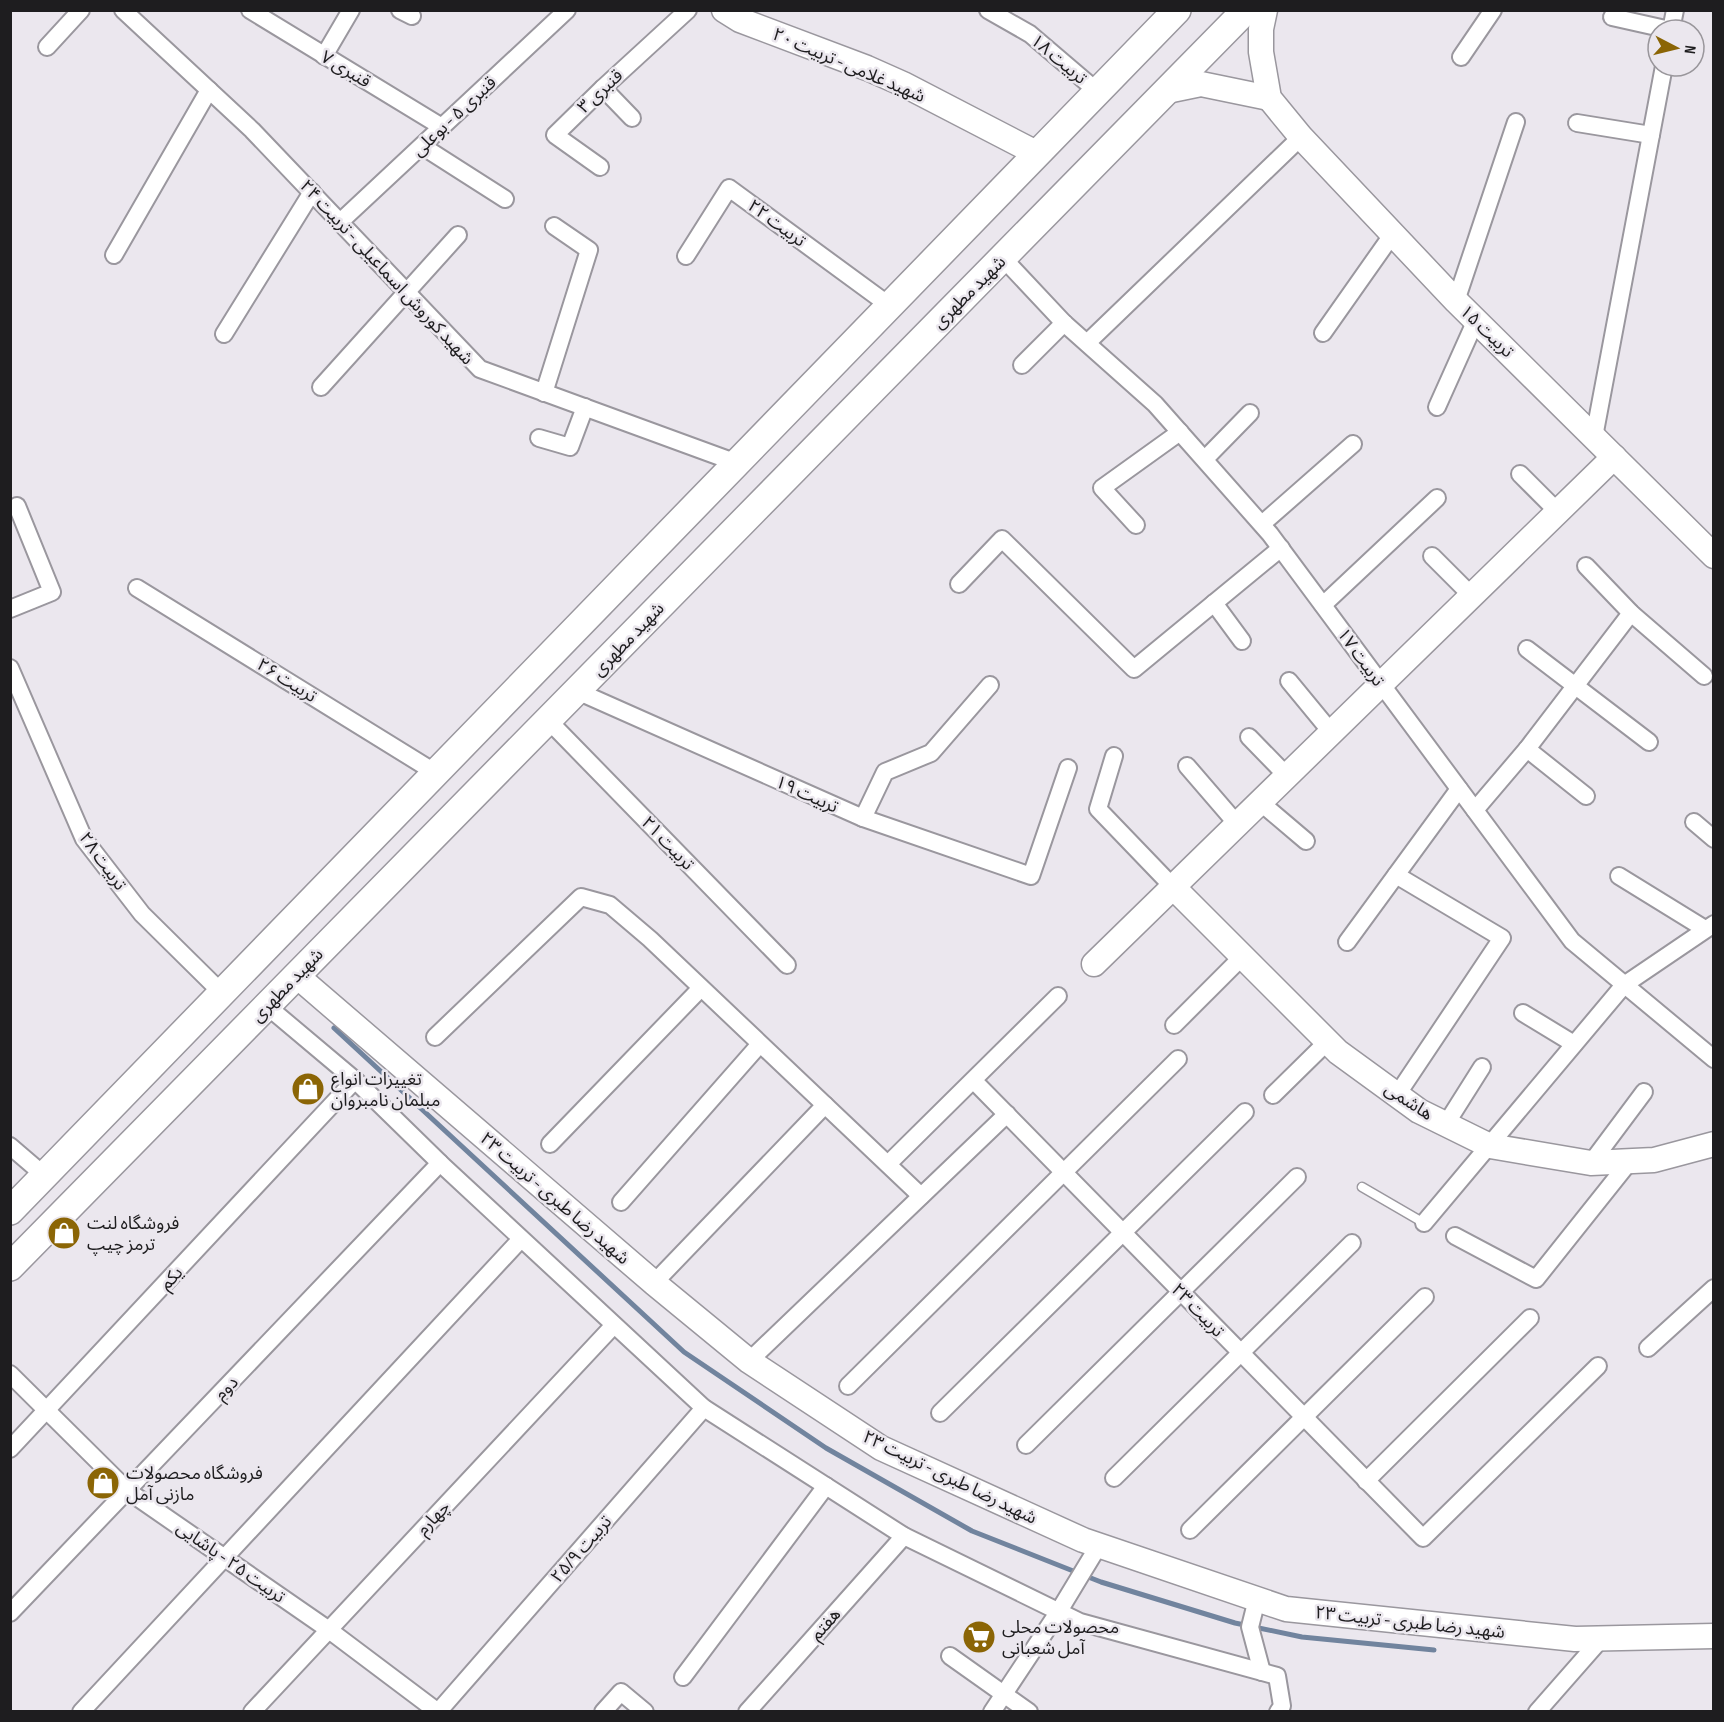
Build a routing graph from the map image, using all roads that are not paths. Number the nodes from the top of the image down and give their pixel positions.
1 (81, 10) edge
2 (123, 10) edge
3 (250, 10) edge
4 (351, 10) edge
5 (567, 10) edge
6 (688, 10) edge
7 (724, 10) edge
8 (988, 10) edge
9 (1177, 10) edge
10 (1246, 10) edge
11 (1265, 10) edge
12 (1493, 10) edge
13 (1612, 16) dead end
14 (1646, 24) edge
15 (47, 47) dead end
16 (324, 56) junction
17 (1461, 57) dead end
18 (1662, 78) edge
19 (603, 88) junction
20 (209, 90) junction
21 (1167, 91) junction
22 (1098, 92) junction
23 (1269, 98) junction
24 (632, 118) dead end
25 (1516, 122) dead end
26 (1577, 123) dead end
27 (442, 127) junction
28 (1651, 135) junction
29 (1301, 137) junction
30 (422, 146) junction
31 (1038, 154) junction
32 (600, 167) dead end
33 (312, 192) junction
34 (506, 199) dead end
35 (340, 222) junction
36 (554, 226) dead end
37 (458, 235) dead end
38 (1392, 235) junction
39 (114, 255) dead end
40 (686, 256) dead end
41 (1003, 258) junction
42 (407, 293) junction
43 (1456, 301) junction
44 (890, 306) junction
45 (1476, 320) junction
46 (1064, 323) junction
47 (1323, 333) dead end
48 (224, 334) dead end
49 (1087, 343) junction
50 (1022, 365) dead end
51 (321, 387) dead end
52 (544, 393) junction
53 (585, 407) junction
54 (1437, 407) dead end
55 (1250, 413) dead end
56 (1180, 432) junction
57 (1594, 437) junction
58 (539, 438) dead end
59 (1353, 444) dead end
60 (1614, 457) junction
61 (1204, 459) junction
62 (737, 463) junction
63 (1520, 474) dead end
64 (1437, 498) dead end
65 (17, 506) dead end
66 (1558, 512) junction
67 (1262, 524) junction
68 (1136, 525) dead end
69 (1281, 548) junction
70 (1432, 556) dead end
71 (1713, 556) edge
72 (642, 561) junction
73 (1586, 566) dead end
74 (959, 584) dead end
75 (137, 588) dead end
76 (674, 592) junction
77 (1471, 595) junction
78 (1214, 603) junction
79 (1323, 605) junction
80 (10, 609) edge
81 (1631, 614) junction
82 (1242, 641) dead end
83 (1527, 649) dead end
84 (10, 668) edge
85 (1704, 676) dead end
86 (1289, 681) dead end
87 (1381, 684) junction
88 (990, 685) dead end
89 (1576, 686) junction
90 (577, 692) junction
91 (548, 720) junction
92 (1331, 732) junction
93 (1249, 737) dead end
94 (1649, 742) dead end
95 (1527, 749) junction
96 (1114, 756) dead end
97 (1187, 766) dead end
98 (1068, 768) dead end
99 (436, 773) junction
100 (1287, 776) junction
101 (1459, 789) junction
102 (1586, 796) dead end
103 (1260, 802) junction
104 (1475, 810) junction
105 (862, 818) junction
106 (1694, 822) dead end
107 (1237, 824) junction
108 (1713, 839) edge
109 (1306, 840) dead end
110 (1396, 875) junction
111 (1619, 876) dead end
112 (1173, 887) junction
113 (1709, 926) edge
114 (1347, 942) dead end
115 (1242, 956) junction
116 (1094, 964) dead end
117 (787, 965) dead end
118 (297, 976) junction
119 (1624, 985) junction
120 (701, 988) junction
121 (222, 993) junction
122 (1058, 996) dead end
123 (267, 1006) junction
124 (1523, 1013) dead end
125 (1174, 1026) dead end
126 (435, 1037) dead end
127 (1328, 1041) junction
128 (760, 1044) junction
129 (1574, 1044) junction
130 (1178, 1059) dead end
131 (1713, 1059) edge
132 (1482, 1067) dead end
133 (355, 1080) junction
134 (974, 1081) junction
135 (1644, 1092) dead end
136 (1273, 1095) dead end
137 (1397, 1095) junction
138 (825, 1105) junction
139 (1245, 1112) dead end
140 (1006, 1114) junction
141 (1446, 1124) junction
142 (550, 1144) dead end
143 (1713, 1144) edge
144 (10, 1146) edge
145 (1490, 1146) junction
146 (1630, 1161) junction
147 (440, 1163) junction
148 (1591, 1163) junction
149 (888, 1164) junction
150 (1064, 1172) junction
151 (45, 1176) junction
152 (1297, 1177) dead end
153 (1362, 1187) dead end
154 (921, 1196) junction
155 (621, 1202) dead end
156 (10, 1211) edge
157 (1424, 1223) joint
158 (1123, 1232) junction
159 (1455, 1236) dead end
160 (521, 1239) junction
161 (1352, 1243) dead end
162 (10, 1267) edge
163 (654, 1283) junction
164 (1713, 1288) edge
165 (1181, 1292) junction
166 (1425, 1297) dead end
167 (1530, 1318) dead end
168 (614, 1325) junction
169 (1648, 1348) dead end
170 (1241, 1353) junction
171 (749, 1361) junction
172 (1598, 1366) dead end
173 (10, 1374) edge
174 (848, 1386) dead end
175 (704, 1408) junction
176 (47, 1411) junction
177 (940, 1413) dead end
178 (1304, 1417) junction
179 (1026, 1445) dead end
180 (10, 1449) edge
181 (1114, 1478) dead end
182 (1366, 1481) junction
183 (826, 1486) junction
184 (128, 1491) junction
185 (1190, 1530) dead end
186 (904, 1536) junction
187 (1099, 1545) junction
188 (224, 1558) junction
189 (1257, 1599) junction
190 (1059, 1611) junction
191 (10, 1613) edge
192 (328, 1630) junction
193 (1713, 1636) edge
194 (1602, 1638) junction
195 (950, 1656) dead end
196 (1262, 1672) junction
197 (683, 1677) dead end
198 (1003, 1694) junction
199 (81, 1712) edge
200 (252, 1712) edge
201 (438, 1712) edge
202 (603, 1712) edge
203 (645, 1712) edge
204 (747, 1712) edge
205 (992, 1712) edge
206 (1029, 1712) edge
207 (1278, 1712) edge
208 (1537, 1712) edge

1 - 15 street
2 - 20 street, شهید کوروش اسماعیلی - تربیت ۲۴
3 - 16 street, قنبری ۷
4 - 16 street
5 - 27 street, قنبری ۵ - بوعلی
6 - 19 street, قنبری ۳
7 - 31 street, شهید غلامی - تربیت ۲۰
8 - 22 street, تربیت ۱۸
9 - 22 main road
10 - 21 main road, شهید مطهری
11 - 23 street, تربیت ۱۵
12 - 17 street
13 - 14 street
16 - 27 street, قنبری ۷
18 - 28 street
19 - 24 street
19 - 32 street, قنبری ۳
20 - 33 street, شهید کوروش اسماعیلی - تربیت ۲۴
20 - 39 street
21 - 23 street
21 - 41 main road, شهید مطهری
22 - 31 main road
23 - 29 street, تربیت ۱۵
25 - 43 street
26 - 28 street
27 - 30 street, قنبری ۵ - بوعلی
28 - 57 street
29 - 38 street, تربیت ۱۵
29 - 49 street
30 - 34 street
30 - 35 street, قنبری ۵ - بوعلی
31 - 44 main road
33 - 35 street, شهید کوروش اسماعیلی - تربیت ۲۴
33 - 48 street
35 - 42 street, شهید کوروش اسماعیلی - تربیت ۲۴
36 - 52 street
37 - 42 street
38 - 43 street, تربیت ۱۵
38 - 47 street
40 - 44 street, تربیت ۲۲
41 - 46 street, تربیت ۱۷
41 - 76 main road, شهید مطهری
42 - 51 street
42 - 52 street, شهید کوروش اسماعیلی - تربیت ۲۴
43 - 45 street, تربیت ۱۵
44 - 62 main road
45 - 54 street
45 - 57 street, تربیت ۱۵
46 - 49 street, تربیت ۱۷
46 - 50 street
49 - 56 street, تربیت ۱۷
52 - 53 street, شهید کوروش اسماعیلی - تربیت ۲۴
53 - 58 street
53 - 62 street, شهید کوروش اسماعیلی - تربیت ۲۴
55 - 61 street
56 - 61 street, تربیت ۱۷
56 - 68 street
57 - 60 street, تربیت ۱۵
59 - 67 street
60 - 66 street
60 - 71 street, تربیت ۱۵
61 - 67 street, تربیت ۱۷
62 - 72 main road
63 - 66 street
64 - 79 street
65 - 80 street
66 - 77 street
67 - 69 street, تربیت ۱۷
69 - 78 street
69 - 79 street, تربیت ۱۷
70 - 77 street
72 - 76 main road
72 - 99 main road
73 - 81 street
74 - 78 street
75 - 99 street, تربیت ۲۶
76 - 90 main road, شهید مطهری
77 - 87 street
78 - 82 street
79 - 87 street, تربیت ۱۷
81 - 85 street
81 - 89 street
83 - 89 street
84 - 121 street, تربیت ۲۸
86 - 92 street
87 - 92 street
87 - 101 street, تربیت ۱۷
88 - 105 street
89 - 94 street
89 - 95 street
90 - 91 main road, شهید مطهری
90 - 105 street, تربیت ۱۹
91 - 117 street, تربیت ۲۱
91 - 118 main road, شهید مطهری
92 - 100 street
93 - 100 street
95 - 102 street
95 - 104 street
96 - 112 street
97 - 107 street
98 - 105 street, تربیت ۱۹
99 - 121 main road
100 - 103 street
101 - 104 street, تربیت ۱۷
101 - 110 street
103 - 107 street
103 - 109 street
104 - 119 street, تربیت ۱۷
106 - 108 street
107 - 112 street
110 - 114 street
110 - 137 street
111 - 113 street
112 - 115 street, هاشمی
112 - 116 street
113 - 119 street
115 - 125 street
115 - 127 street, هاشمی
118 - 123 main road, شهید مطهری
118 - 163 street, شهید رضا طبری - تربیت ۲۳
119 - 129 street
119 - 131 street, تربیت ۱۷
120 - 126 street
120 - 128 street
120 - 142 street
121 - 151 main road
122 - 134 street
123 - 133 street
123 - 162 main road, شهید مطهری
124 - 129 street
127 - 136 street
127 - 137 street, هاشمی
128 - 138 street
128 - 155 street
129 - 145 street
130 - 150 street
132 - 141 street
133 - 147 street
133 - 176 street, یکم
134 - 140 street, تربیت ۲۳
134 - 149 street
135 - 148 street
137 - 141 street, هاشمی
138 - 149 street
138 - 163 street
139 - 158 street
140 - 150 street, تربیت ۲۳
140 - 154 street
141 - 145 street, هاشمی
143 - 146 street, هاشمی
144 - 151 street
145 - 148 street, هاشمی
145 - 157 street
146 - 148 street, هاشمی
146 - 159 street
147 - 160 street
147 - 184 street, دوم
149 - 154 street
150 - 158 street, تربیت ۲۳
150 - 174 street
151 - 156 main road
152 - 165 street
153 - 157 lane
154 - 171 street
158 - 165 street, تربیت ۲۳
158 - 177 street
160 - 168 street
160 - 188 street
161 - 170 street
163 - 171 street, شهید رضا طبری - تربیت ۲۳
164 - 169 street
165 - 170 street, تربیت ۲۳
165 - 179 street
166 - 178 street
167 - 182 street
168 - 175 street
168 - 192 street, چهارم
170 - 178 street, تربیت ۲۳
170 - 181 street
171 - 187 street, شهید رضا طبری - تربیت ۲۳
172 - 182 street, تربیت ۲۳
173 - 176 street, تربیت ۲۵ - پاشایی
175 - 183 street
175 - 201 street, تربیت ۲۵/۹
176 - 180 street, یکم
176 - 184 street, تربیت ۲۵ - پاشایی
178 - 182 street, تربیت ۲۳
178 - 185 street
183 - 186 street
183 - 197 street
184 - 188 street, تربیت ۲۵ - پاشایی
184 - 191 street, دوم
186 - 190 street
186 - 204 street, هفتم
187 - 189 street, شهید رضا طبری - تربیت ۲۳
187 - 190 street
188 - 192 street, تربیت ۲۵ - پاشایی
188 - 199 street
189 - 194 street, شهید رضا طبری - تربیت ۲۳
189 - 196 street
190 - 196 street
190 - 198 street
192 - 200 street, چهارم
192 - 201 street, تربیت ۲۵ - پاشایی
193 - 194 street, شهید رضا طبری - تربیت ۲۳
194 - 208 street
195 - 198 street
196 - 207 street
198 - 205 street
198 - 206 street
202 - 203 street

